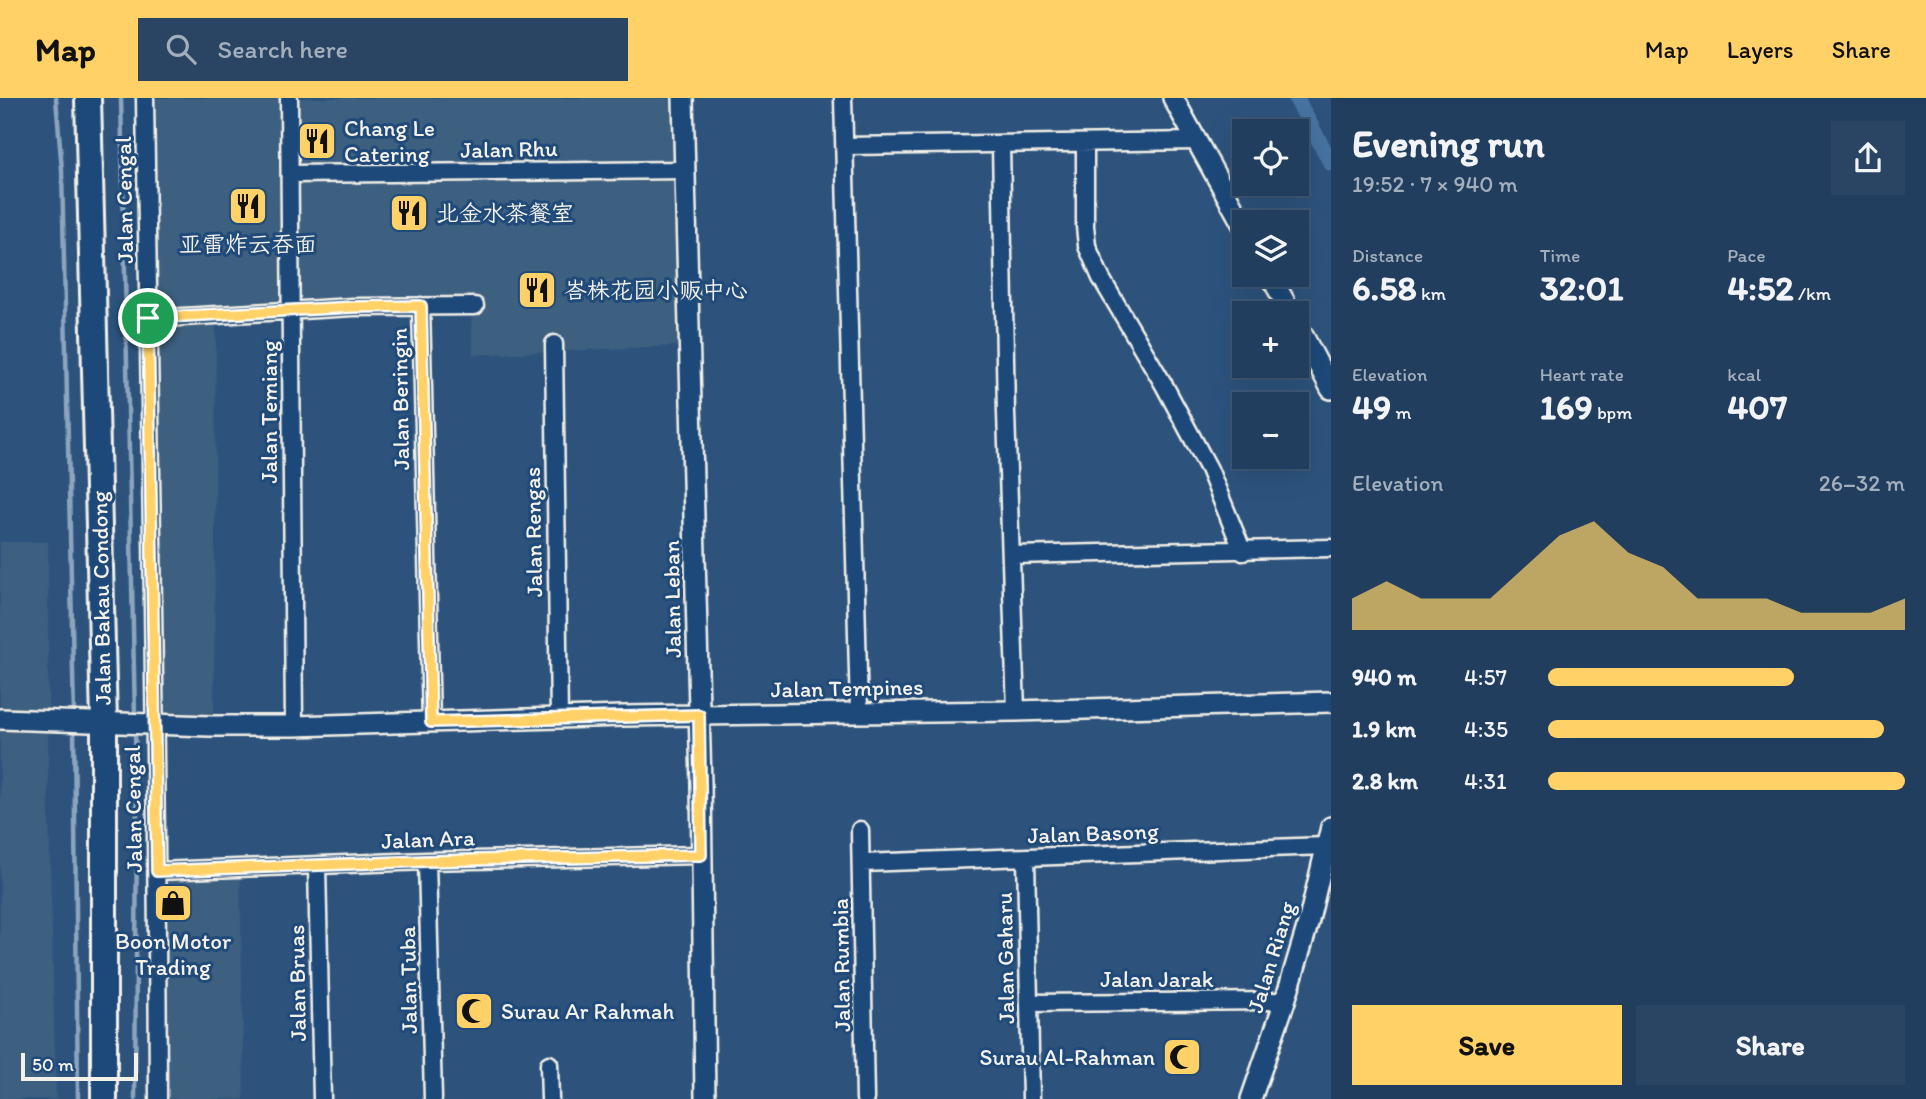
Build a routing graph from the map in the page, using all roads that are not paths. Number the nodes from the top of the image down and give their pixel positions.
1 (88, 98) edge
2 (145, 98) edge
3 (289, 98) edge
4 (683, 98) edge
5 (843, 98) edge
6 (1173, 98) edge
7 (1197, 141) junction
8 (1085, 143) junction
9 (1001, 144) junction
10 (846, 145) junction
11 (685, 170) junction
12 (291, 174) junction
13 (1234, 210) edge
14 (421, 306) junction
15 (475, 306) dead end
16 (292, 310) junction
17 (148, 318) junction
18 (554, 344) dead end
19 (1309, 347) edge
20 (1331, 389) edge
21 (1331, 548) edge
22 (1243, 552) junction
23 (1012, 555) junction
24 (1331, 702) edge
25 (859, 711) junction
26 (1016, 711) junction
27 (699, 715) junction
28 (0, 719) edge
29 (559, 719) junction
30 (113, 722) junction
31 (431, 722) junction
32 (148, 723) junction
33 (294, 726) junction
34 (860, 830) dead end
35 (1328, 837) edge
36 (701, 855) junction
37 (1026, 858) junction
38 (427, 861) junction
39 (862, 863) junction
40 (317, 866) junction
41 (157, 871) junction
42 (1285, 1002) junction
43 (1029, 1003) junction
44 (549, 1065) dead end
45 (104, 1099) edge
46 (158, 1099) edge
47 (322, 1099) edge
48 (433, 1099) edge
49 (550, 1099) edge
50 (705, 1099) edge
51 (865, 1099) edge
52 (1031, 1099) edge
53 (1251, 1099) edge

1 - 30 main road, Jalan Bakau Condong
2 - 17 street, Jalan Cengal
3 - 12 street, Jalan Temiang
4 - 11 street, Jalan Leban
5 - 10 street
6 - 7 street
7 - 8 street
7 - 13 street
8 - 9 street
8 - 22 street
9 - 10 street
9 - 23 street
10 - 25 street
11 - 12 street, Jalan Rhu
11 - 27 street, Jalan Leban
12 - 16 street, Jalan Temiang
14 - 15 street
14 - 16 street, Jalan Beringin
14 - 31 street, Jalan Beringin
16 - 17 street, Jalan Beringin
16 - 33 street, Jalan Temiang
17 - 32 street, Jalan Cengal
18 - 29 street, Jalan Rengas
19 - 20 street
21 - 22 street
22 - 23 street
23 - 26 street
24 - 26 street, Jalan Tempines
25 - 26 street, Jalan Tempines
25 - 27 street, Jalan Tempines
27 - 29 street, Jalan Tempines
27 - 36 street, Jalan Leban
28 - 30 street, Jalan Tempines
29 - 31 street, Jalan Tempines
30 - 32 street, Jalan Tempines
30 - 45 main road, Jalan Bakau Condong
31 - 33 street, Jalan Tempines
32 - 33 street, Jalan Tempines
32 - 41 street, Jalan Cengal
34 - 39 street, Jalan Rumbia
35 - 37 street, Jalan Basong
35 - 42 street, Jalan Riang
36 - 38 street, Jalan Ara
36 - 50 street, Jalan Leban
37 - 39 street, Jalan Basong
37 - 43 street, Jalan Gaharu
38 - 40 street, Jalan Ara
38 - 48 street, Jalan Tuba
39 - 51 street, Jalan Rumbia
40 - 41 street, Jalan Ara
40 - 47 street, Jalan Bruas
41 - 46 street, Jalan Cengal
42 - 43 street, Jalan Jarak
42 - 53 street, Jalan Riang
43 - 52 street, Jalan Gaharu
44 - 49 street

